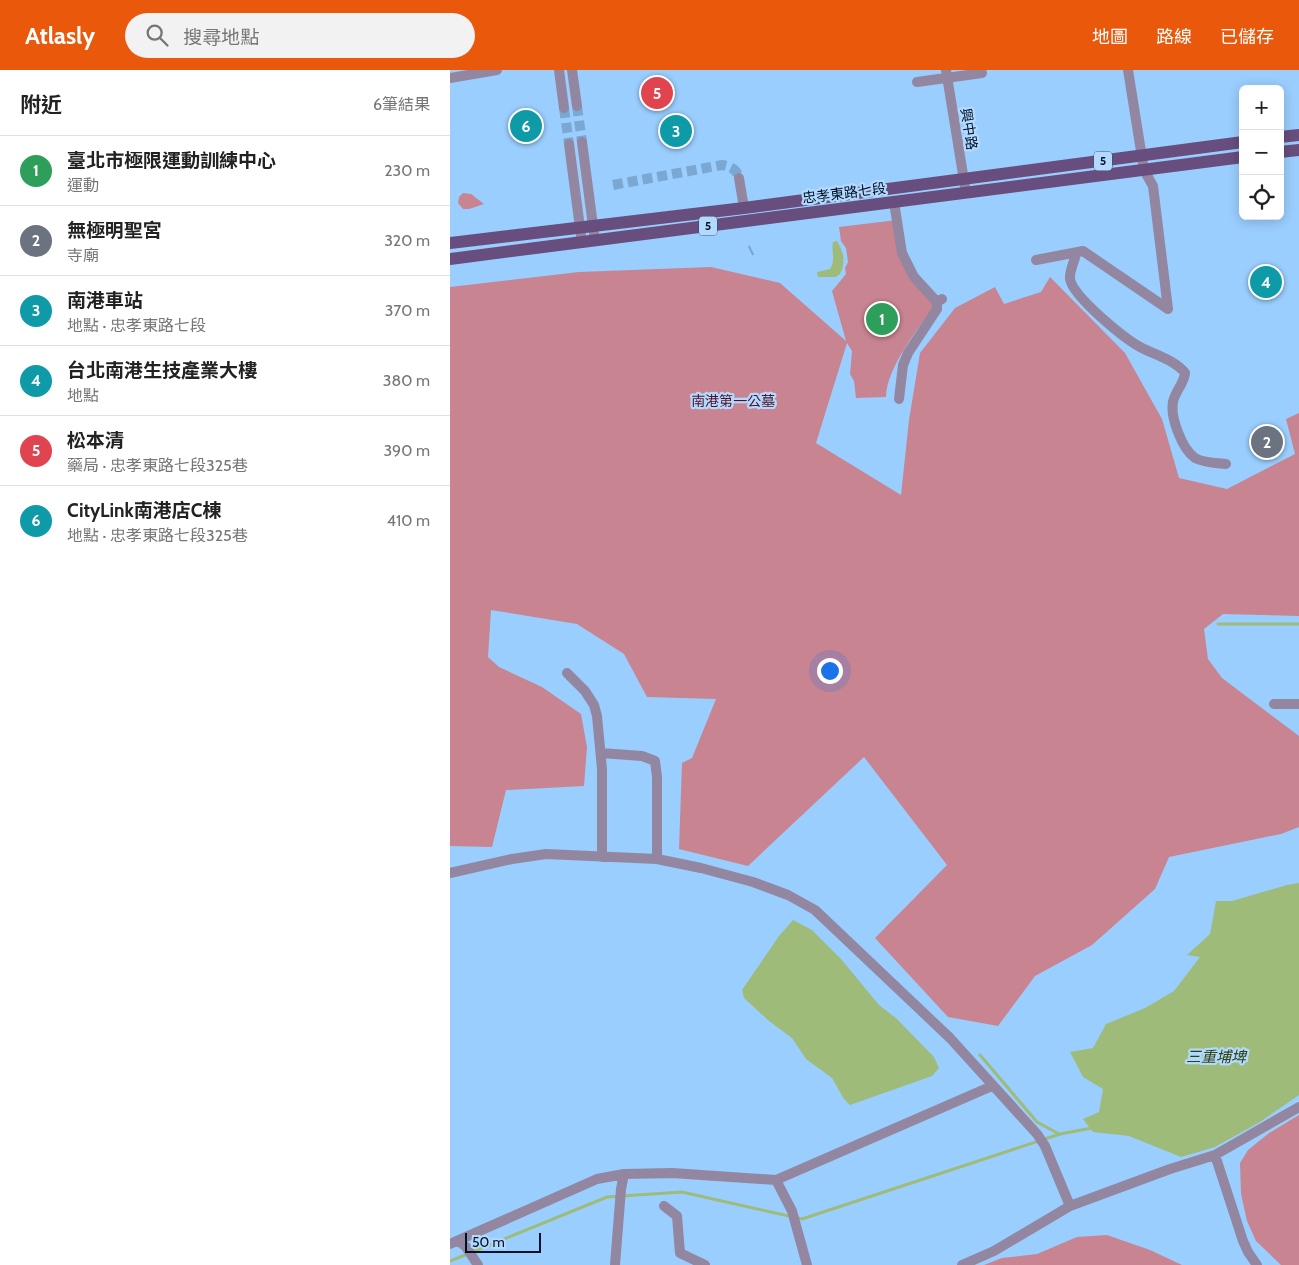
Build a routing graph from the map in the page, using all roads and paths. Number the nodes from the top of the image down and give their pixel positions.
1 (497, 70) edge
2 (558, 70) edge
3 (572, 70) edge
4 (946, 70) edge
5 (1128, 70) edge
6 (982, 73) dead end
7 (450, 78) edge
8 (917, 82) dead end
9 (577, 106) tunnel mouth
10 (564, 108) tunnel mouth
11 (1299, 135) edge
12 (1284, 137) edge
13 (582, 142) tunnel mouth
14 (1239, 143) edge
15 (569, 144) tunnel mouth
16 (1299, 150) edge
17 (1284, 152) edge
18 (1143, 156) junction
19 (1239, 158) edge
20 (1144, 170) junction
21 (739, 178) dead end
22 (964, 179) junction
23 (966, 193) junction
24 (894, 202) junction
25 (744, 208) junction
26 (587, 226) junction
27 (589, 242) junction
28 (450, 243) edge
29 (1076, 253) junction
30 (450, 259) edge
31 (1036, 260) dead end
32 (899, 398) dead end
33 (1226, 464) dead end
34 (567, 673) dead end
35 (1274, 704) dead end
36 (1299, 704) edge
37 (601, 753) junction
38 (602, 857) junction
39 (657, 859) junction
40 (450, 873) edge
41 (992, 1086) junction
42 (1299, 1106) edge
43 (1215, 1155) junction
44 (624, 1174) junction
45 (776, 1180) junction
46 (664, 1206) dead end
47 (1070, 1206) junction
48 (459, 1244) edge
49 (477, 1264) edge
50 (615, 1265) edge
51 (705, 1265) edge
52 (807, 1265) edge
53 (962, 1265) edge
54 (1257, 1265) edge

1 - 7 street
2 - 10 street
3 - 9 street
4 - 22 street, 興中路
5 - 18 street
6 - 8 street, bridge
11 - 12 main road
13 - 26 street
14 - 18 main road, 忠孝東路七段 / 5
15 - 26 street
16 - 17 main road
18 - 20 street
18 - 22 main road, 忠孝東路七段 / 5
19 - 20 main road, 忠孝東路七段 / 5
20 - 23 main road, 忠孝東路七段 / 5
20 - 29 street
21 - 25 street
22 - 23 street, 興中路
22 - 25 main road, 忠孝東路七段 / 5
23 - 24 main road, 忠孝東路七段 / 5
24 - 27 main road, 忠孝東路七段 / 5
24 - 32 street
25 - 26 main road, 忠孝東路七段 / 5
26 - 27 street
26 - 28 main road, 忠孝東路七段 / 5
27 - 30 main road, 忠孝東路七段 / 5
29 - 31 street
29 - 33 street
34 - 37 street
35 - 36 street
37 - 38 street
37 - 39 street
38 - 39 street
38 - 40 street
39 - 41 street
41 - 45 street
41 - 47 street
42 - 43 street
43 - 47 street
43 - 54 street
44 - 45 street
44 - 48 street
44 - 50 street
45 - 52 street
46 - 51 street
47 - 53 street
48 - 49 street

